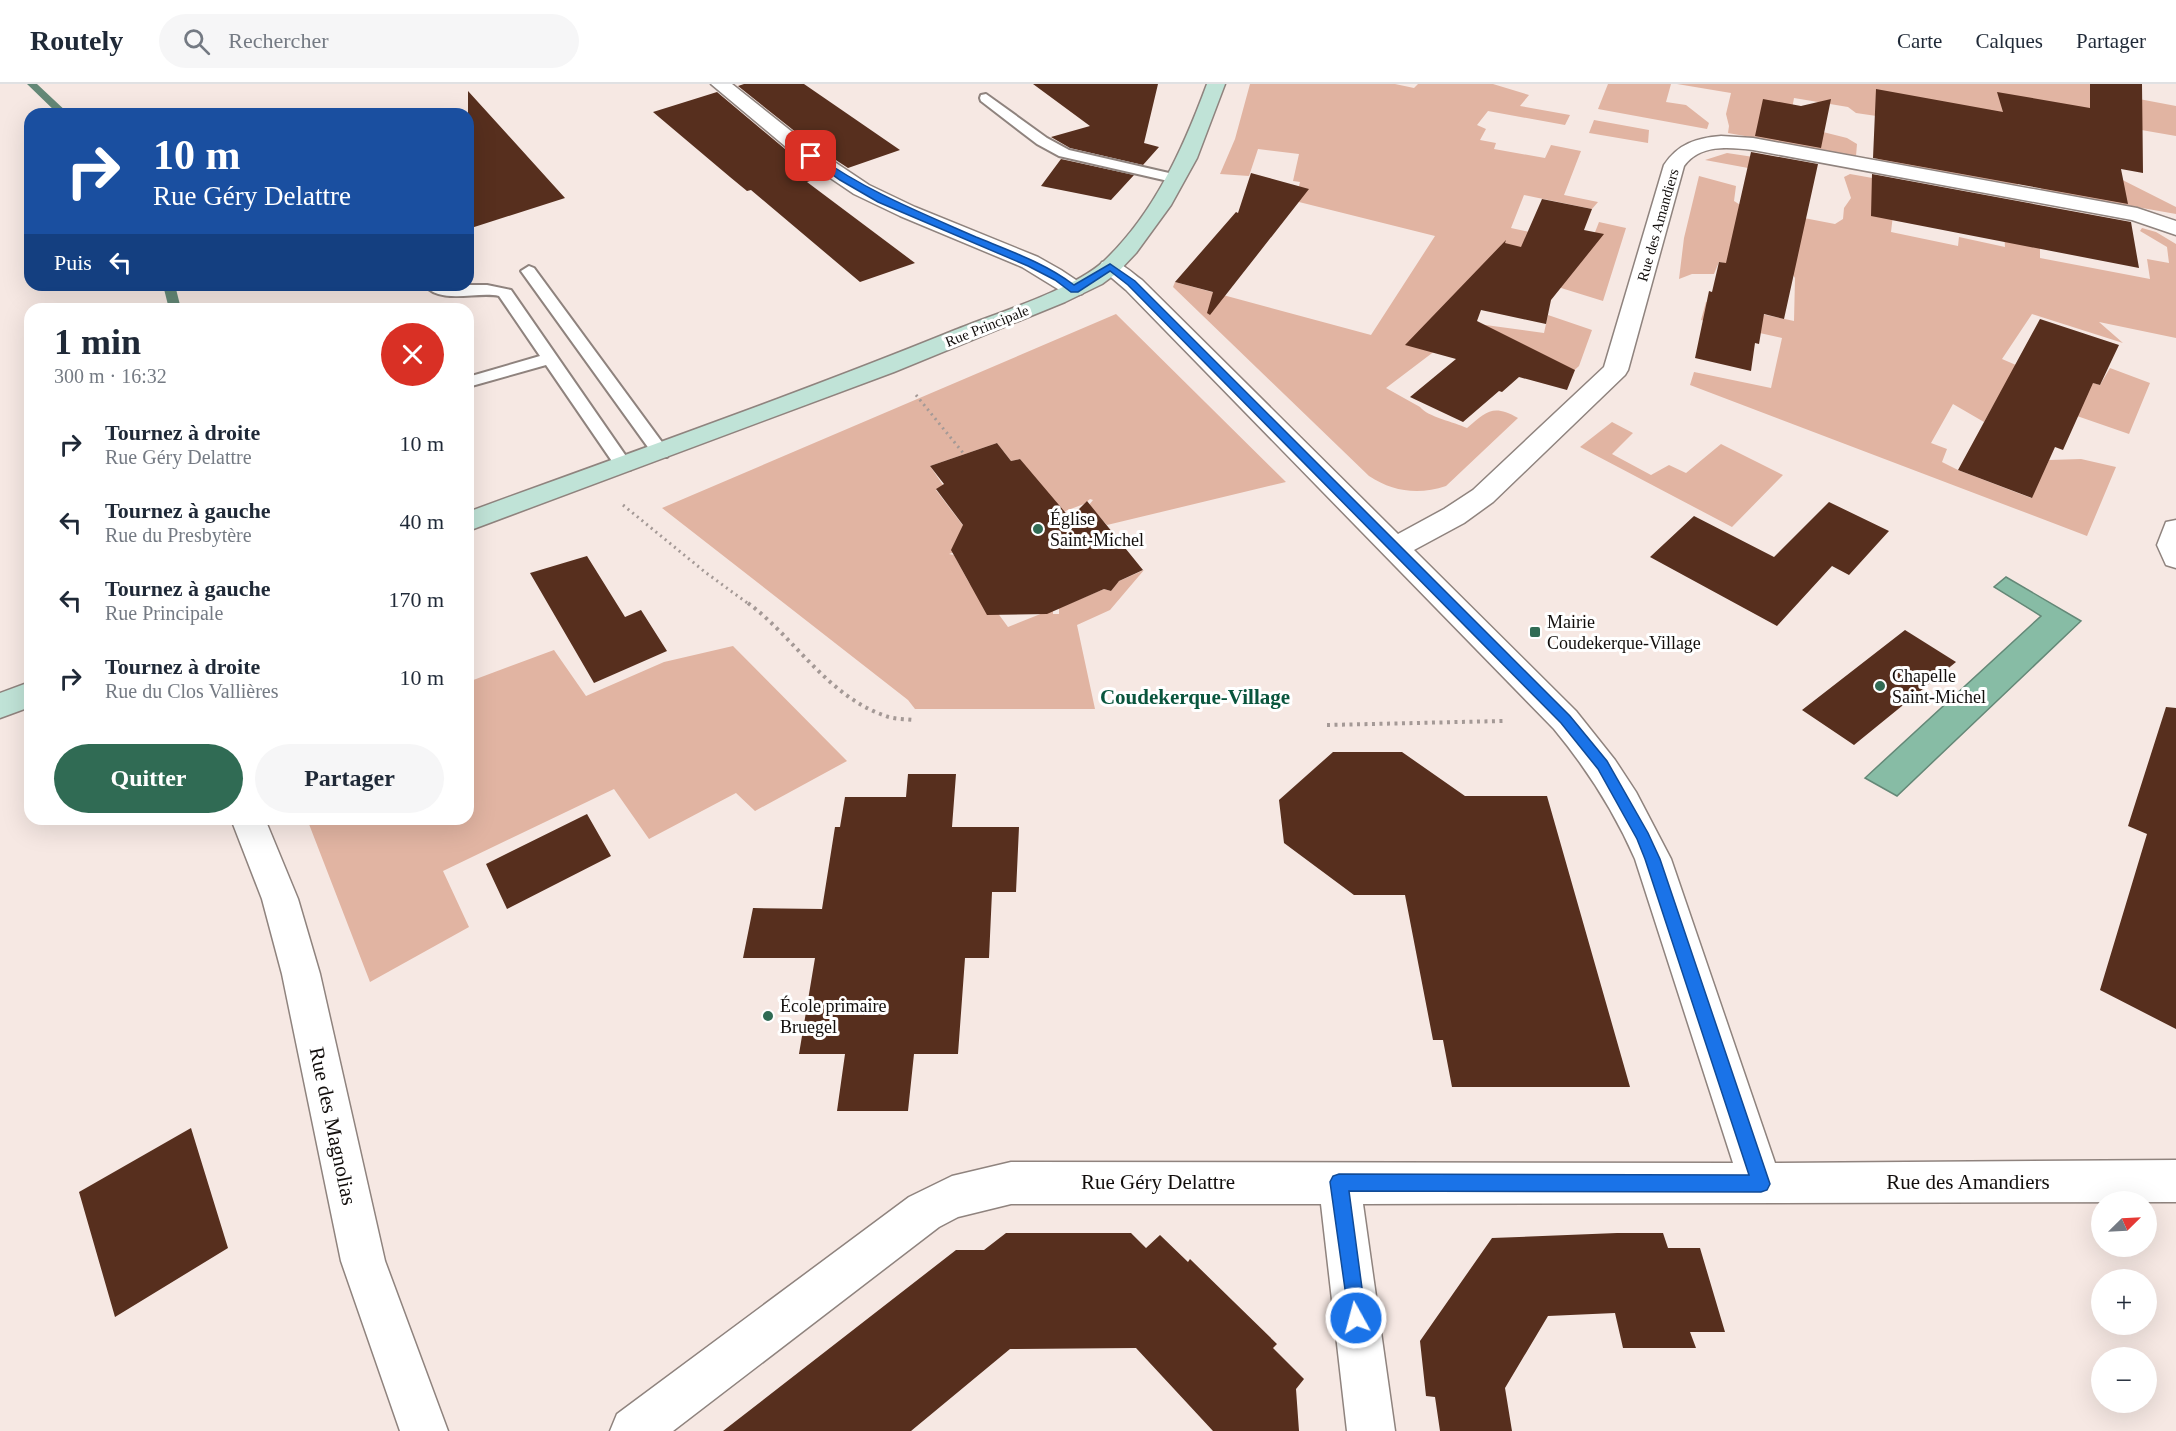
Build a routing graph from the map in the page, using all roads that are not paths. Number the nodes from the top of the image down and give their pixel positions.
1 (720, 84) edge
2 (1216, 84) edge
3 (986, 98) dead end
4 (1176, 179) junction
5 (2176, 228) edge
6 (1110, 267) junction
7 (529, 271) dead end
8 (474, 290) edge
9 (1074, 290) junction
10 (550, 358) junction
11 (474, 380) edge
12 (661, 453) junction
13 (624, 466) junction
14 (474, 520) edge
15 (2176, 529) edge
16 (1395, 548) junction
17 (2176, 558) edge
18 (24, 696) edge
19 (0, 706) edge
20 (250, 825) edge
21 (2176, 1181) edge
22 (1339, 1182) junction
23 (1761, 1184) junction
24 (424, 1431) edge
25 (634, 1431) edge
26 (1371, 1431) edge

1 - 9 street
2 - 4 street, Rue Principale
3 - 4 lane
4 - 6 street, Rue Principale
5 - 16 street, Rue des Amandiers
6 - 9 street, Rue Principale
6 - 16 street
7 - 12 lane
8 - 10 lane
9 - 12 street, Rue Principale
10 - 11 lane
10 - 13 lane
12 - 13 street, Rue Principale
13 - 14 street, Rue Principale
15 - 17 street
16 - 23 street
18 - 19 street
20 - 24 street, Rue des Magnolias
21 - 23 street, Rue des Amandiers
22 - 23 street, Rue Géry Delattre
22 - 25 street, Rue Géry Delattre
22 - 26 street

